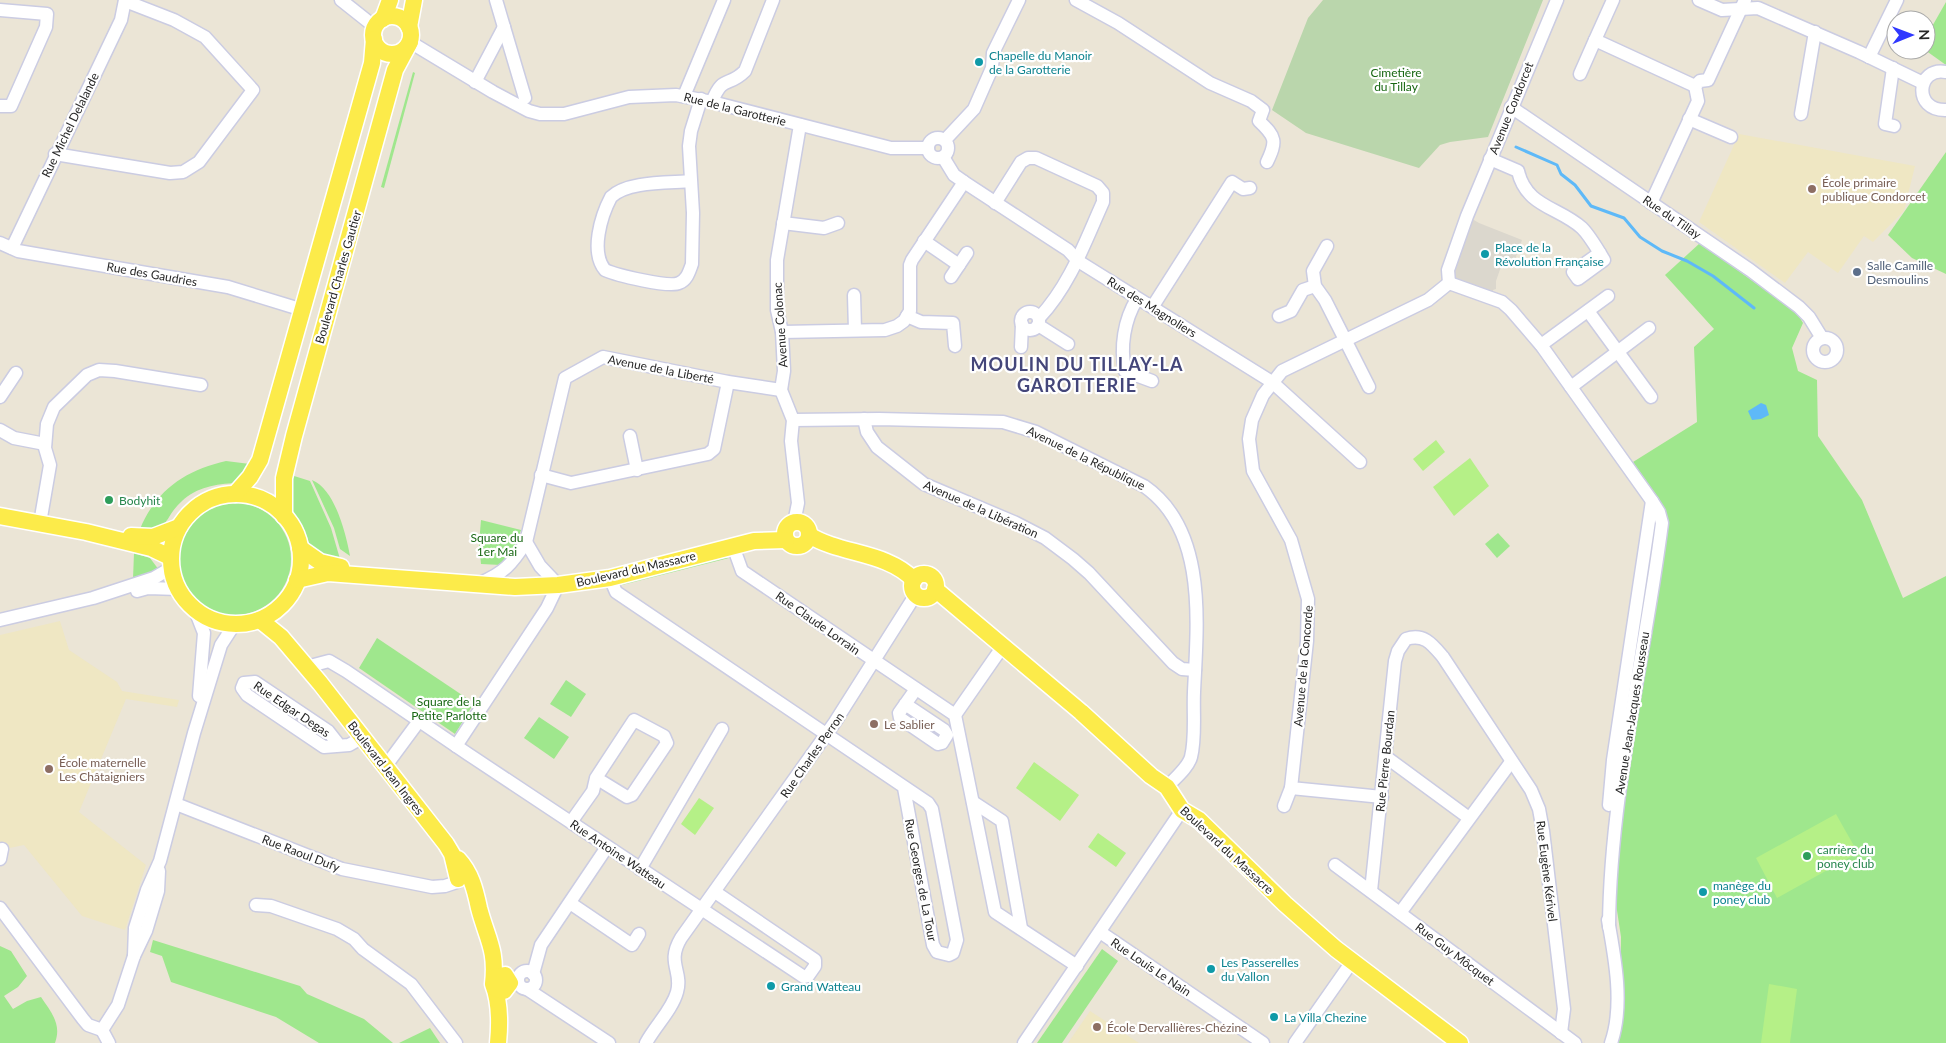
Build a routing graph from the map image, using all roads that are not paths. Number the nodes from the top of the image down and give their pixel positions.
1 (341, 0) edge
2 (390, 0) edge
3 (414, 0) edge
4 (496, 0) edge
5 (724, 0) edge
6 (773, 0) edge
7 (1019, 0) edge
8 (1076, 0) edge
9 (1557, 0) edge
10 (1613, 0) edge
11 (1699, 0) edge
12 (1897, 0) edge
13 (125, 1) edge
14 (1742, 5) edge
15 (0, 10) edge
16 (504, 27) junction
17 (377, 28) junction
18 (1815, 32) junction
19 (409, 35) junction
20 (1595, 40) junction
21 (1869, 57) junction
22 (1893, 68) junction
23 (1946, 72) edge
24 (1580, 74) dead end
25 (475, 82) junction
26 (1924, 82) junction
27 (1695, 86) junction
28 (684, 96) junction
29 (525, 98) dead end
30 (707, 101) junction
31 (0, 106) edge
32 (1511, 106) junction
33 (1946, 110) edge
34 (1801, 114) dead end
35 (1689, 119) junction
36 (800, 125) junction
37 (1894, 126) dead end
38 (1731, 137) dead end
39 (945, 140) junction
40 (928, 148) junction
41 (55, 154) junction
42 (943, 157) junction
43 (1490, 160) junction
44 (1267, 162) dead end
45 (691, 181) junction
46 (964, 182) junction
47 (1250, 188) dead end
48 (995, 203) junction
49 (1651, 203) junction
50 (783, 223) junction
51 (838, 223) dead end
52 (924, 241) junction
53 (6, 246) edge
54 (1327, 246) dead end
55 (967, 253) dead end
56 (1600, 254) dead end
57 (1078, 261) junction
58 (958, 265) junction
59 (951, 277) dead end
60 (1450, 283) junction
61 (1315, 286) junction
62 (854, 296) dead end
63 (1608, 296) dead end
64 (1137, 299) junction
65 (1153, 306) junction
66 (303, 310) junction
67 (1588, 311) junction
68 (907, 316) junction
69 (1279, 316) dead end
70 (1039, 321) junction
71 (1649, 328) dead end
72 (855, 330) junction
73 (782, 332) junction
74 (1822, 338) dead end
75 (1345, 340) junction
76 (1068, 344) dead end
77 (1541, 345) junction
78 (955, 346) dead end
79 (1021, 347) dead end
80 (1618, 352) junction
81 (16, 373) dead end
82 (1152, 381) dead end
83 (728, 382) junction
84 (1272, 382) junction
85 (201, 385) dead end
86 (1369, 387) dead end
87 (1571, 387) junction
88 (781, 390) junction
89 (0, 397) edge
90 (1652, 397) dead end
91 (864, 419) junction
92 (793, 420) junction
93 (0, 430) edge
94 (630, 436) dead end
95 (45, 444) junction
96 (1360, 462) dead end
97 (637, 470) junction
98 (541, 475) junction
99 (235, 494) junction
100 (0, 516) edge
101 (284, 516) junction
102 (40, 523) junction
103 (794, 523) junction
104 (179, 527) junction
105 (86, 532) junction
106 (809, 535) junction
107 (786, 540) junction
108 (526, 542) junction
109 (733, 546) junction
110 (300, 548) junction
111 (171, 562) junction
112 (395, 576) junction
113 (610, 578) junction
114 (298, 580) junction
115 (478, 584) junction
116 (558, 585) junction
117 (915, 587) junction
118 (178, 589) junction
119 (92, 598) junction
120 (280, 607) junction
121 (195, 610) junction
122 (0, 620) edge
123 (260, 620) junction
124 (234, 625) junction
125 (1412, 638) joint
126 (1003, 646) junction
127 (873, 661) junction
128 (310, 666) junction
129 (1196, 670) junction
130 (320, 683) junction
131 (916, 689) junction
132 (905, 704) dead end
133 (955, 715) junction
134 (419, 721) junction
135 (722, 729) dead end
136 (194, 733) junction
137 (359, 733) junction
138 (826, 734) junction
139 (339, 746) junction
140 (456, 746) junction
141 (1386, 757) junction
142 (1511, 762) junction
143 (385, 767) junction
144 (596, 778) junction
145 (1167, 787) junction
146 (904, 788) junction
147 (1291, 788) junction
148 (1382, 797) junction
149 (973, 802) junction
150 (176, 804) junction
151 (1284, 806) dead end
152 (1182, 810) junction
153 (1469, 818) junction
154 (571, 822) junction
155 (607, 847) junction
156 (1336, 865) dead end
157 (640, 869) junction
158 (463, 885) junction
159 (1371, 891) junction
160 (715, 892) junction
161 (570, 902) junction
162 (256, 905) dead end
163 (0, 908) edge
164 (701, 910) junction
165 (1400, 913) junction
166 (1021, 928) junction
167 (1100, 932) junction
168 (639, 934) dead end
169 (1351, 963) junction
170 (1077, 966) junction
171 (515, 981) junction
172 (102, 1030) junction
173 (1561, 1032) junction
174 (497, 1033) edge
175 (109, 1043) edge
176 (456, 1043) edge
177 (609, 1043) edge
178 (646, 1043) edge
179 (1024, 1043) edge
180 (1263, 1043) edge
181 (1295, 1043) edge
182 (1460, 1043) edge
183 (1575, 1043) edge
184 (1611, 1043) edge

1 - 17 street
2 - 17 main road, Boulevard Charles Gautier
3 - 19 main road, Boulevard Charles Gautier
4 - 16 street
5 - 28 street
6 - 30 street
7 - 39 street
8 - 44 street
9 - 32 street, Avenue Condorcet
10 - 20 street
11 - 14 street
12 - 21 street
13 - 41 street, Rue Michel Delalande
13 - 41 street
14 - 18 street
14 - 27 street
15 - 31 street
16 - 25 street
16 - 29 street
17 - 19 main road
17 - 19 main road
17 - 66 main road, Boulevard Charles Gautier
18 - 21 street
18 - 34 street
19 - 25 street, Rue de la Garotterie
19 - 101 main road, Boulevard Charles Gautier
20 - 24 street
20 - 27 street
21 - 22 street
22 - 26 street
22 - 37 street
23 - 26 street
25 - 28 street, Rue de la Garotterie
26 - 33 street
27 - 35 street
28 - 30 street, Rue de la Garotterie
30 - 36 street, Rue de la Garotterie
30 - 45 street
32 - 43 street, Avenue Condorcet
32 - 49 street, Rue du Tillay
35 - 38 street
35 - 49 street
36 - 40 street, Rue de la Garotterie
36 - 50 street, Avenue Colonac
39 - 40 street
39 - 42 street
40 - 42 street
41 - 53 street, Rue Michel Delalande
42 - 46 street, Rue des Magnoliers
43 - 56 street
43 - 60 street, Avenue Condorcet
45 - 45 street
46 - 48 street, Rue des Magnoliers
46 - 52 street
47 - 65 street
48 - 57 street, Rue des Magnoliers
48 - 57 street
49 - 74 street, Rue du Tillay
50 - 51 street
50 - 73 street, Avenue Colonac
52 - 58 street
52 - 68 street
53 - 66 street, Rue des Gaudries
54 - 61 street
55 - 58 street
57 - 64 street, Rue des Magnoliers
57 - 70 street
58 - 59 street
60 - 75 street, Avenue de la Concorde
60 - 77 street, Avenue Jean-Jacques Rousseau
61 - 69 street
61 - 75 street
62 - 72 street
63 - 67 street
64 - 65 street, Rue des Magnoliers
64 - 82 street
65 - 84 street, Rue des Magnoliers
66 - 99 main road, Boulevard Charles Gautier
67 - 77 street
67 - 80 street
68 - 72 street
68 - 78 street
70 - 76 street
70 - 79 street
71 - 80 street
72 - 73 street
73 - 88 street, Avenue Colonac
75 - 84 street, Avenue de la Concorde
75 - 86 street
77 - 87 street, Avenue Jean-Jacques Rousseau
80 - 87 street
80 - 90 street
81 - 89 street
83 - 88 street, Avenue de la Liberté
83 - 97 street
83 - 98 street, Avenue de la Liberté
84 - 96 street, Rue des Magnoliers
84 - 147 street, Avenue de la Concorde
85 - 95 street
87 - 184 street, Avenue Jean-Jacques Rousseau
88 - 92 street, Avenue Colonac
91 - 92 street, Avenue de la République
91 - 129 street, Avenue de la Libération
91 - 129 street, Avenue de la République
92 - 103 street, Avenue Colonac
93 - 95 street
94 - 97 street
95 - 102 street
97 - 98 street
98 - 108 street, Avenue de la Liberté
99 - 101 main road
99 - 104 main road
100 - 102 main road
101 - 110 main road
102 - 105 main road
103 - 106 main road
103 - 107 main road
104 - 105 main road
104 - 111 main road
105 - 111 main road
106 - 107 main road
106 - 117 main road
107 - 109 main road, Boulevard du Massacre
108 - 115 street, Avenue de la Liberté
108 - 116 street
109 - 113 main road, Boulevard du Massacre
109 - 127 street, Rue Claude Lorrain
110 - 112 main road, Boulevard du Massacre
110 - 114 main road
111 - 118 main road
111 - 119 street
112 - 114 main road, Boulevard du Massacre
112 - 115 main road, Boulevard du Massacre
113 - 116 main road, Boulevard du Massacre
113 - 138 street, Rue Georges de La Tour
114 - 120 main road
115 - 116 main road, Boulevard du Massacre
116 - 140 street
117 - 126 main road, Boulevard du Massacre
117 - 127 street, Rue Charles Perron
118 - 119 street
118 - 121 main road
119 - 122 street
120 - 123 main road
120 - 128 main road, Boulevard Jean Ingres
121 - 124 main road
121 - 136 street
123 - 124 main road
123 - 130 main road, Boulevard Jean Ingres
124 - 136 street
125 - 141 street, Rue Pierre Bourdan
125 - 142 street, Rue Eugène Kérivel
126 - 133 street
126 - 145 main road, Boulevard du Massacre
127 - 131 street, Rue Claude Lorrain
127 - 138 street, Rue Charles Perron
128 - 130 main road, Boulevard Jean Ingres
128 - 134 street, Rue Antoine Watteau
129 - 145 street, Avenue de la République
130 - 137 main road, Boulevard Jean Ingres
131 - 132 street
131 - 133 street, Rue Claude Lorrain
133 - 149 street
134 - 140 street, Rue Antoine Watteau
134 - 143 street
135 - 157 street
136 - 150 street
137 - 139 street, Rue Edgar Degas
137 - 143 main road, Boulevard Jean Ingres
138 - 146 street, Rue Georges de La Tour
138 - 160 street, Rue Charles Perron
139 - 139 street, Rue Edgar Degas
140 - 154 street, Rue Antoine Watteau
141 - 148 street, Rue Pierre Bourdan
141 - 153 street
142 - 153 street
142 - 173 street, Rue Eugène Kérivel
143 - 158 main road, Boulevard Jean Ingres
144 - 144 street
144 - 154 street
145 - 152 main road, Boulevard du Massacre
146 - 146 street, Rue Georges de La Tour
147 - 148 street
147 - 151 street, Avenue de la Concorde
148 - 159 street, Rue Pierre Bourdan
149 - 166 street
149 - 166 street
150 - 158 street, Rue Raoul Dufy
150 - 172 street
152 - 167 street
152 - 169 main road, Boulevard du Massacre
153 - 165 street
154 - 155 street, Rue Antoine Watteau
155 - 157 street, Rue Antoine Watteau
155 - 161 street
156 - 159 street, Rue Guy Môcquet
157 - 164 street, Rue Antoine Watteau
158 - 171 main road, Boulevard Jean Ingres
159 - 165 street, Rue Guy Môcquet
160 - 164 street, Rue Charles Perron
160 - 164 street, Rue Antoine Watteau
161 - 168 street
161 - 171 street
162 - 176 street
163 - 172 street
164 - 178 street, Rue Charles Perron
165 - 173 street, Rue Guy Môcquet
166 - 170 street
167 - 170 street, Rue Louis Le Nain
167 - 180 street, Rue Louis Le Nain
169 - 181 street
169 - 182 main road, Boulevard du Massacre
170 - 179 street, Rue Louis Le Nain
171 - 174 main road, Boulevard Jean Ingres
171 - 177 street
172 - 175 street
173 - 183 street, Rue Guy Môcquet

